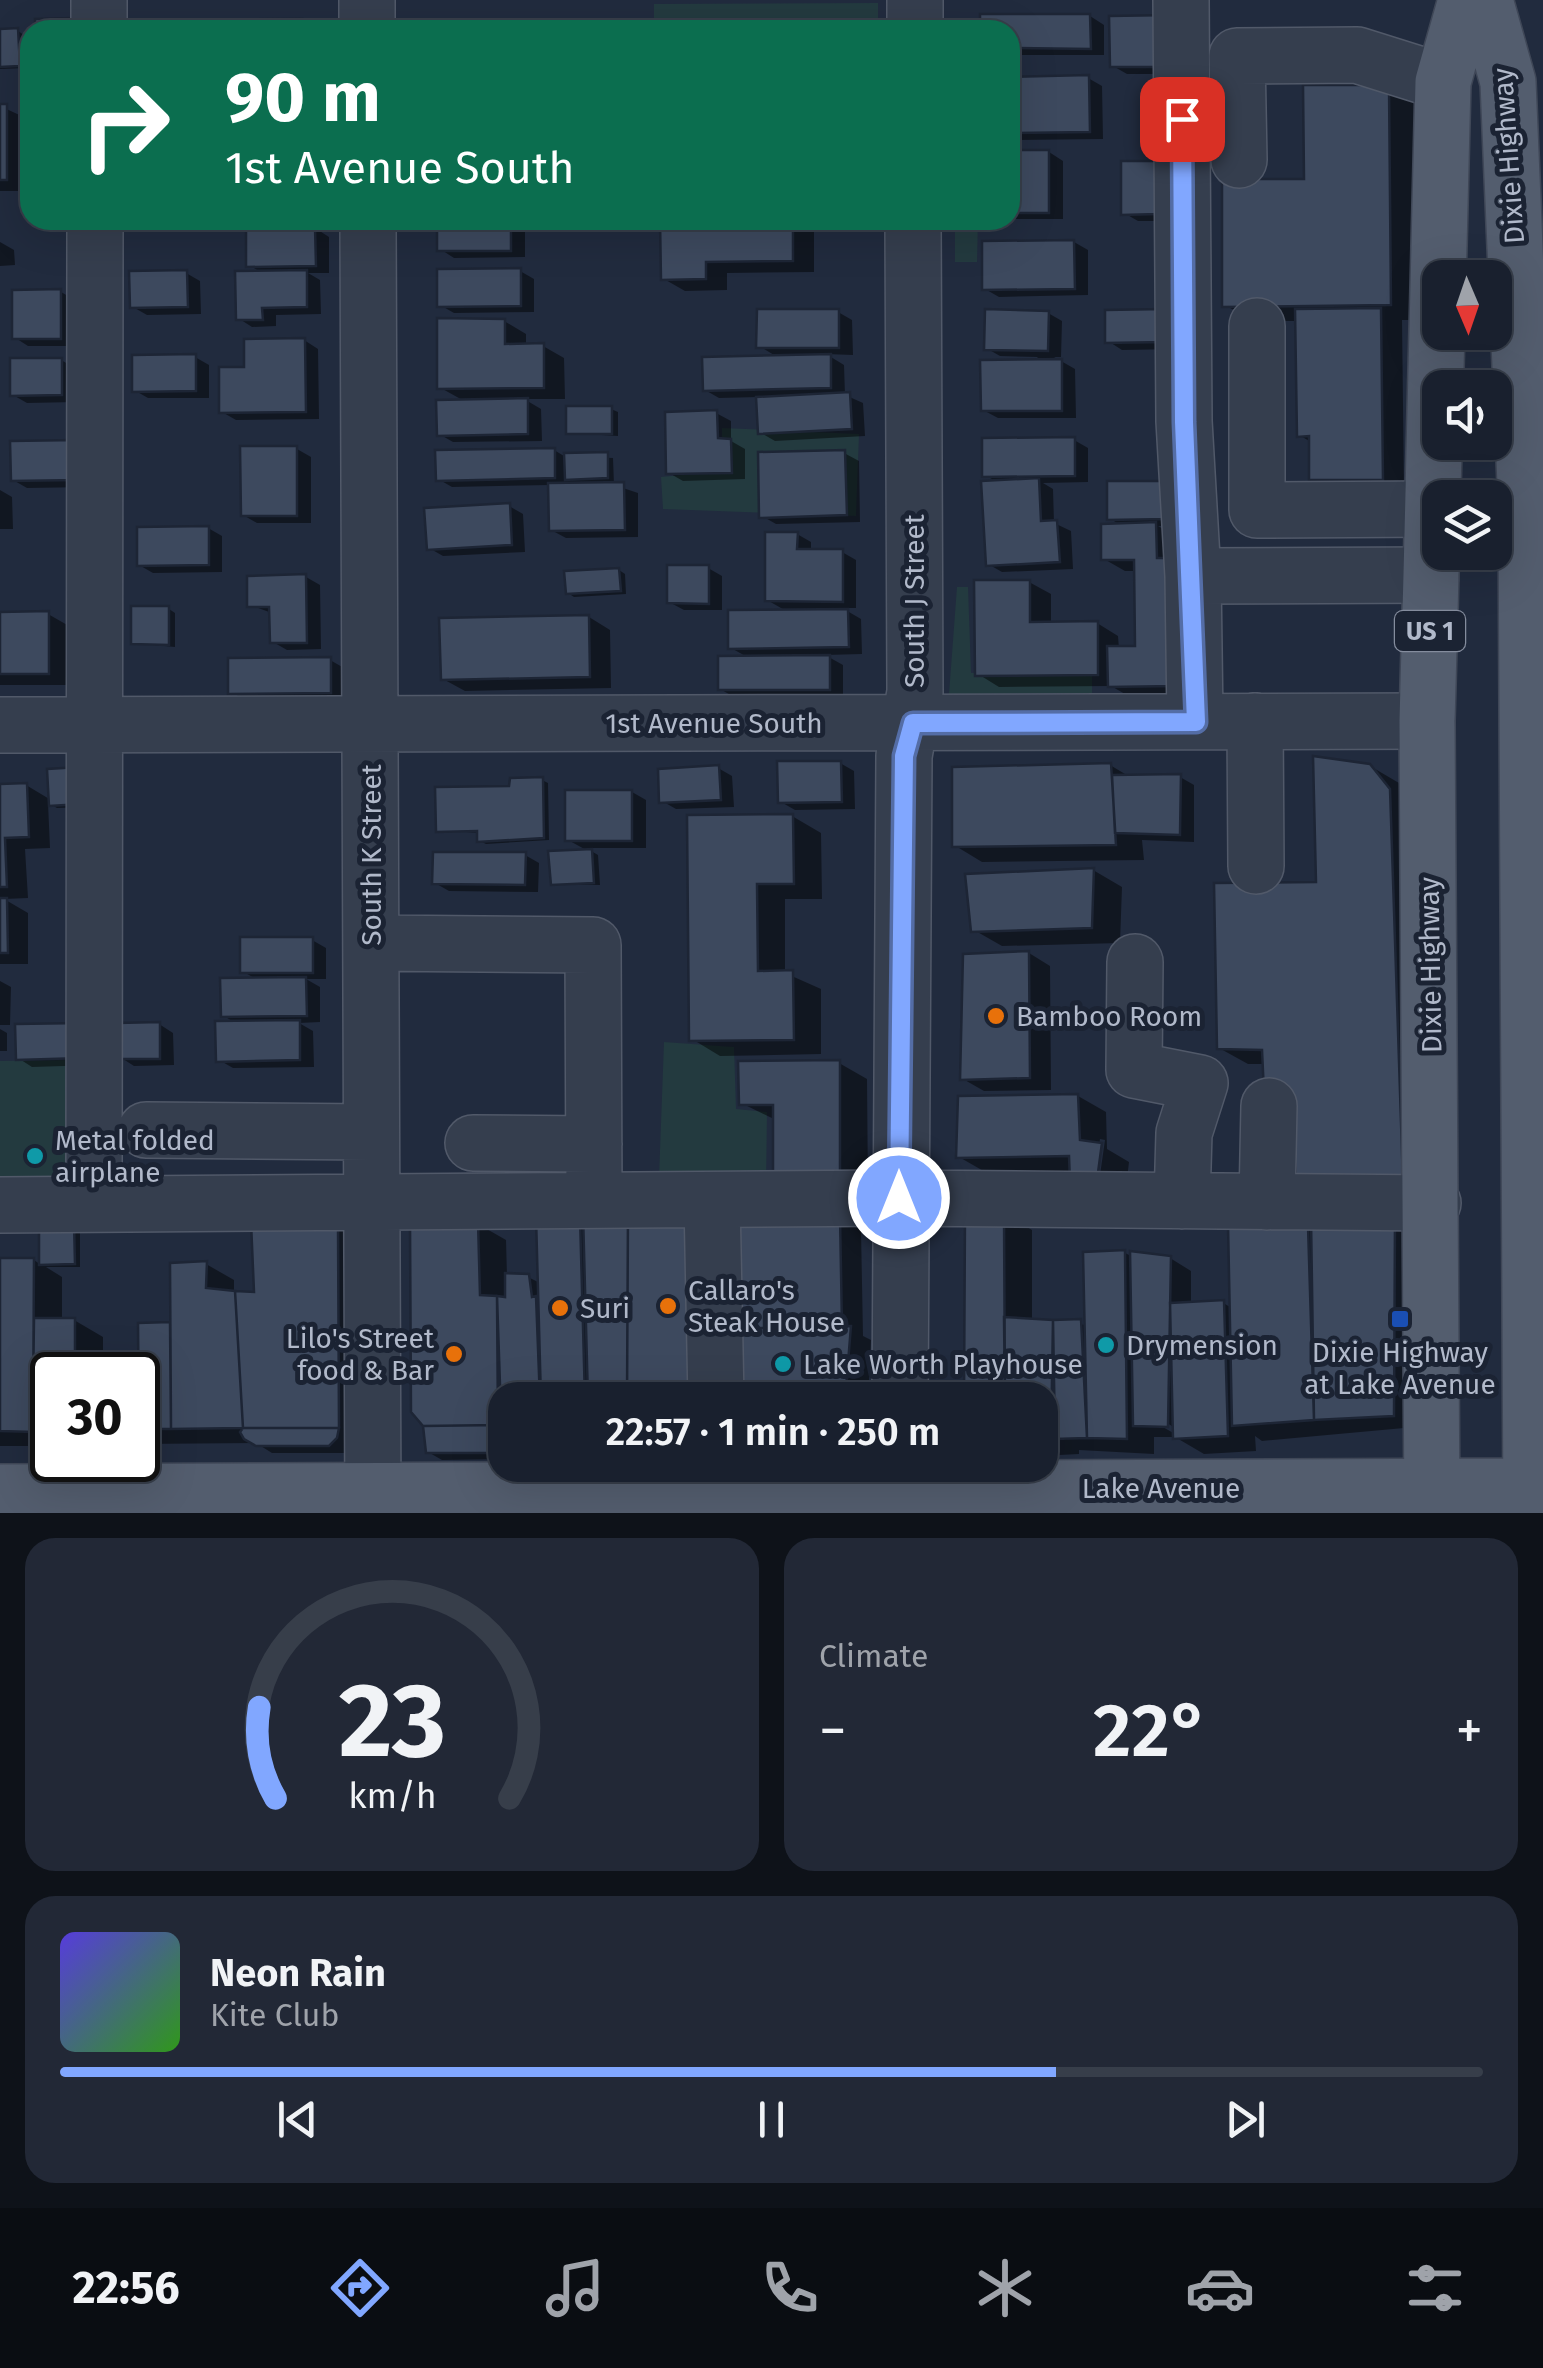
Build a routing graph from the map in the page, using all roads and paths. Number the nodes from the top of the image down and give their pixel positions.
1 (1181, 0) edge
2 (1466, 0) edge
3 (1485, 0) edge
4 (1443, 82) junction
5 (1240, 160) dead end
6 (95, 230) edge
7 (368, 230) edge
8 (913, 230) edge
9 (1257, 326) dead end
10 (1433, 480) edge
11 (1422, 509) edge
12 (1431, 570) edge
13 (1431, 575) junction
14 (1192, 576) junction
15 (1536, 720) edge
16 (1255, 721) junction
17 (1196, 722) junction
18 (1428, 722) junction
19 (913, 723) junction
20 (370, 724) junction
21 (93, 725) junction
22 (0, 726) edge
23 (1256, 866) dead end
24 (371, 943) junction
25 (1536, 956) edge
26 (1135, 962) dead end
27 (1536, 1085) edge
28 (1268, 1106) dead end
29 (146, 1130) dead end
30 (371, 1132) junction
31 (473, 1143) dead end
32 (594, 1144) junction
33 (899, 1198) junction
34 (1536, 1198) edge
35 (594, 1200) junction
36 (712, 1200) junction
37 (1182, 1201) junction
38 (372, 1202) junction
39 (1268, 1202) junction
40 (94, 1204) junction
41 (1432, 1204) junction
42 (0, 1205) edge
43 (1537, 1268) edge
44 (716, 1382) edge
45 (900, 1382) edge
46 (901, 1489) edge
47 (0, 1492) edge
48 (1535, 1495) edge
49 (1433, 1500) edge
50 (373, 1502) edge

1 - 14 street
2 - 4 main road, Dixie Highway / US 1
3 - 15 main road, Dixie Highway
4 - 5 street
4 - 10 main road, Dixie Highway / US 1
6 - 21 street
7 - 20 street, South K Street
8 - 19 street, South J Street
9 - 11 street
12 - 13 main road, Dixie Highway / US 1
13 - 14 street
13 - 18 main road, Dixie Highway / US 1
14 - 17 street
15 - 25 main road, Dixie Highway
16 - 17 street, 1st Avenue South
16 - 18 street, 1st Avenue South
16 - 23 street
17 - 19 street, 1st Avenue South
18 - 41 main road, Dixie Highway / US 1
19 - 20 street, 1st Avenue South
19 - 33 street, South J Street
20 - 21 street, 1st Avenue South
20 - 24 street, South K Street
21 - 22 street, 1st Avenue South
21 - 40 street
24 - 30 street, South K Street
24 - 32 street
25 - 27 main road, Dixie Highway
26 - 37 street
27 - 34 main road, Dixie Highway
28 - 39 street
29 - 30 street
30 - 38 street, South K Street
31 - 32 street
32 - 35 street
33 - 36 street
33 - 37 street
33 - 45 street, South J Street
34 - 43 main road, Dixie Highway
35 - 36 street
35 - 38 street
36 - 44 street
37 - 39 street
38 - 40 street
38 - 50 street, South K Street
39 - 41 street
40 - 42 street
41 - 49 main road, Dixie Highway / US 1
43 - 48 main road, Dixie Highway
46 - 49 main road, Lake Avenue
46 - 50 main road, Lake Avenue
47 - 50 main road, Lake Avenue
48 - 49 main road, Lake Avenue

